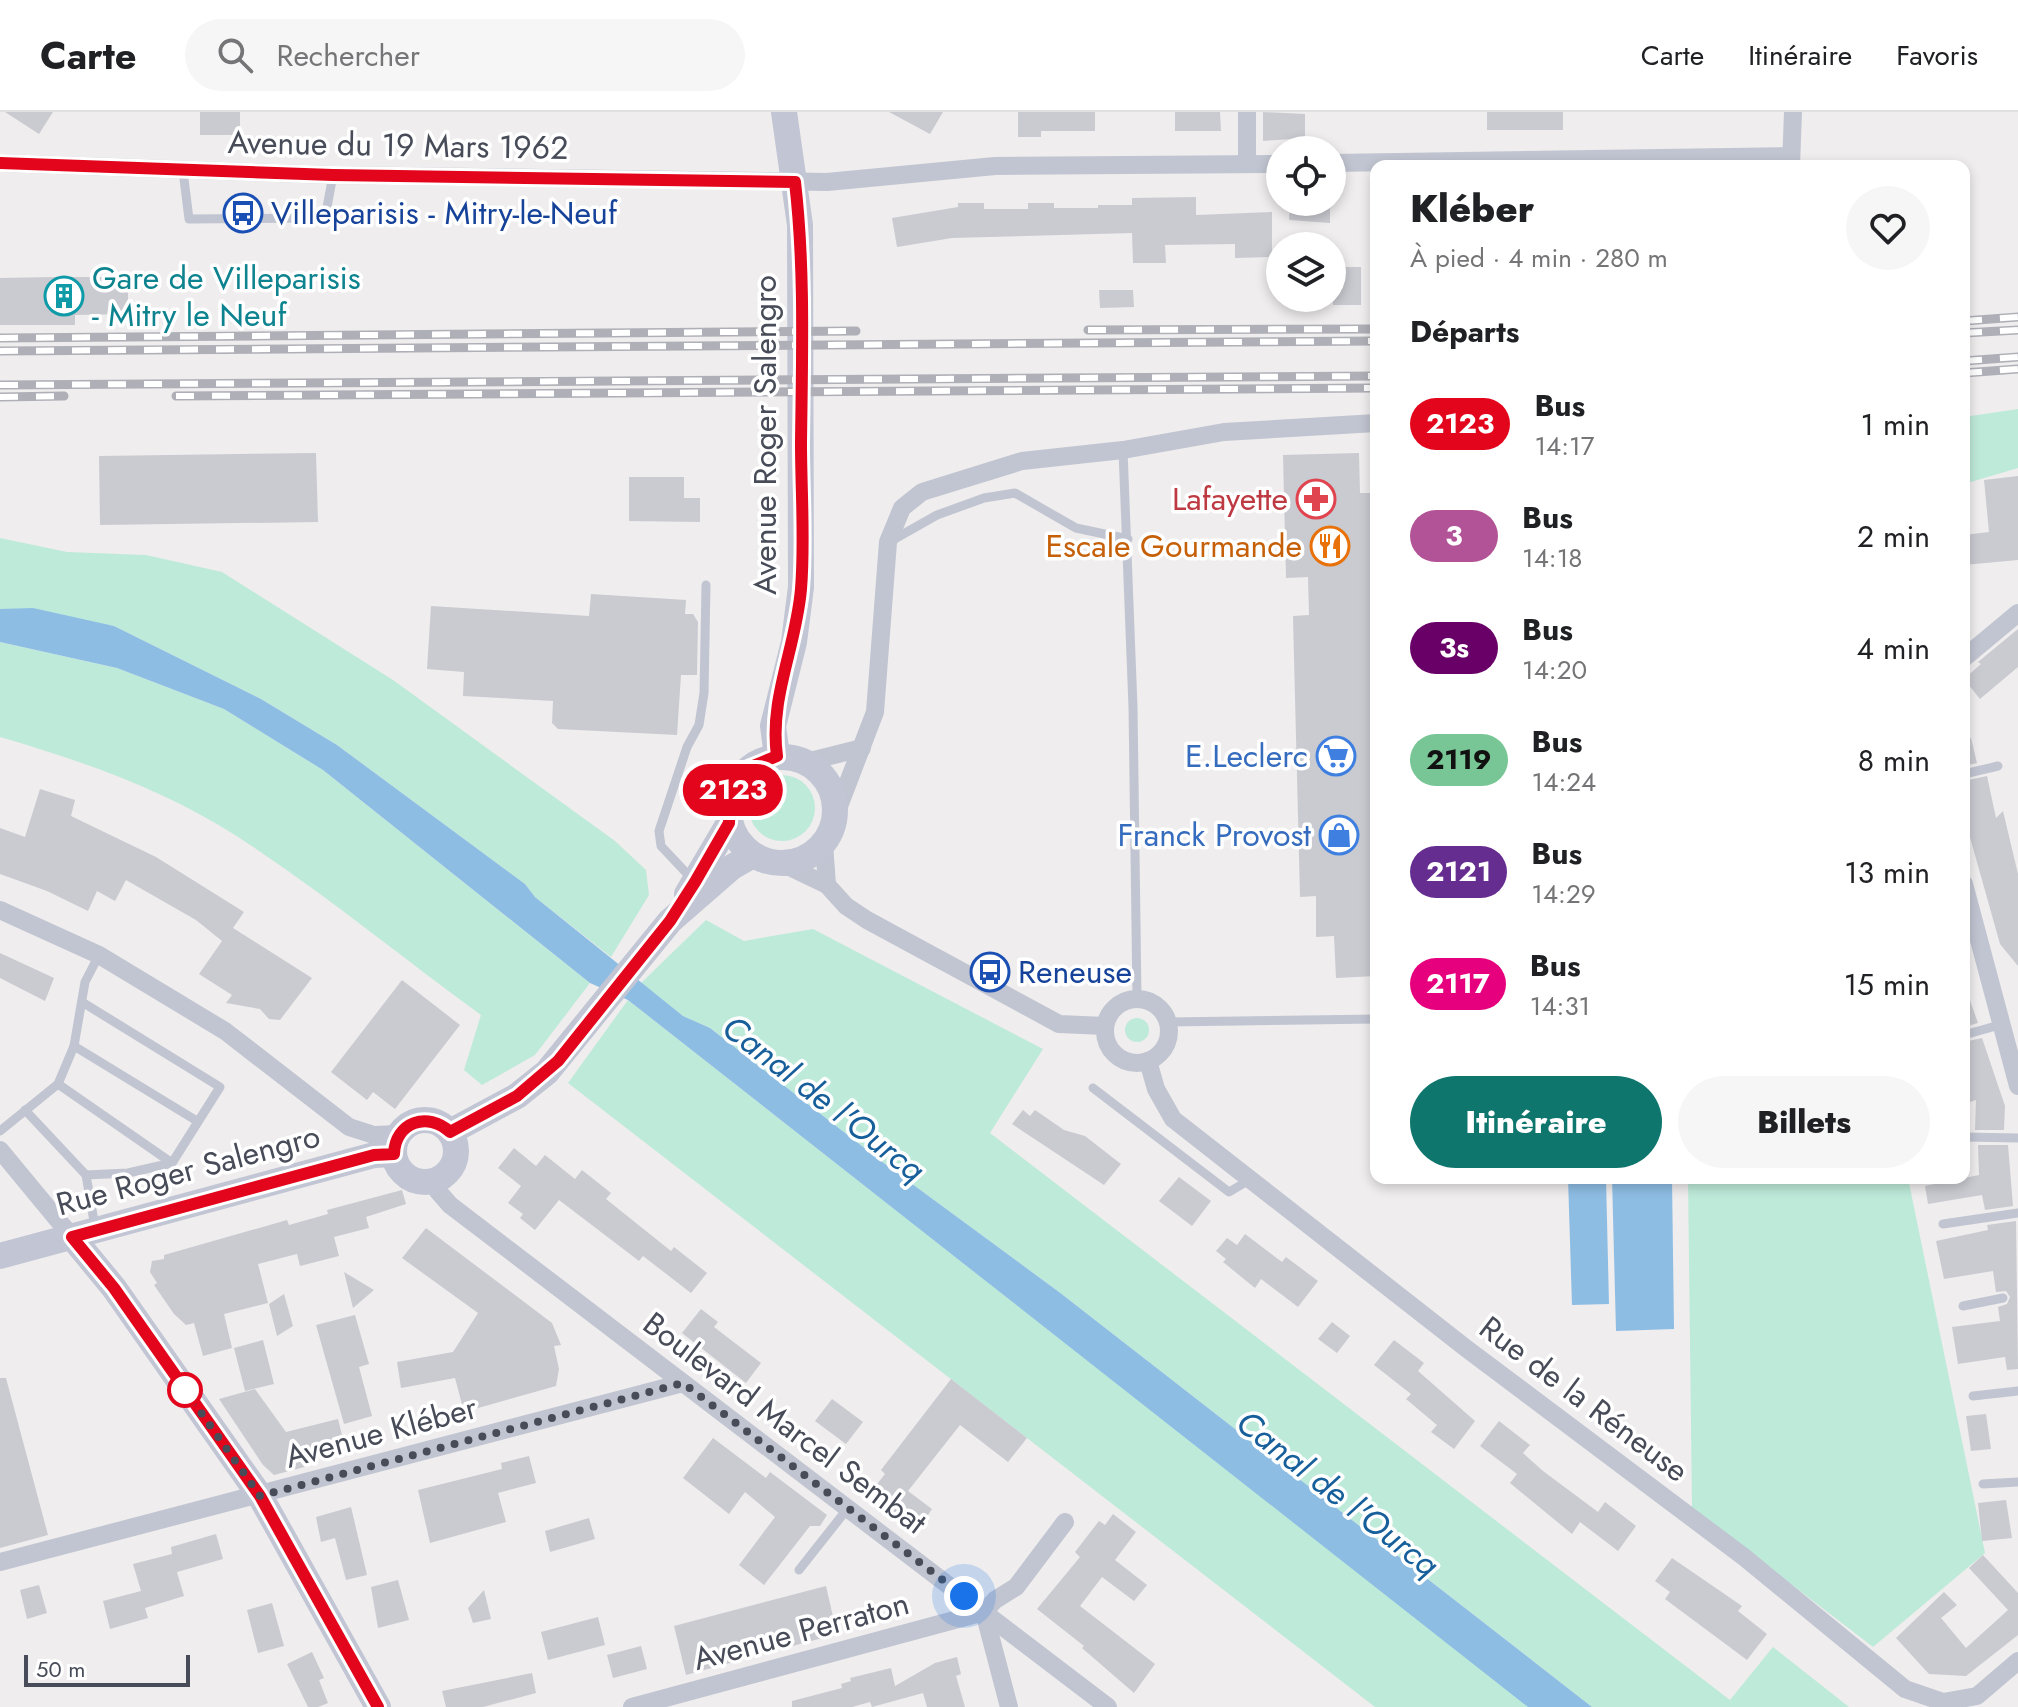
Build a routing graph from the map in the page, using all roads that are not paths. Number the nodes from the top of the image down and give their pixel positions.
1 (784, 112) edge
2 (1247, 112) edge
3 (1793, 112) edge
4 (1791, 160) edge
5 (0, 163) edge
6 (1346, 163) edge
7 (1370, 163) edge
8 (1247, 164) junction
9 (1266, 164) edge
10 (183, 171) junction
11 (333, 175) junction
12 (795, 182) junction
13 (1370, 423) edge
14 (1123, 450) junction
15 (1128, 539) junction
16 (888, 542) junction
17 (706, 585) dead end
18 (2018, 613) edge
19 (1970, 653) edge
20 (862, 748) junction
21 (777, 756) junction
22 (806, 762) junction
23 (1998, 766) dead end
24 (1970, 773) edge
25 (836, 814) junction
26 (729, 823) junction
27 (824, 844) junction
28 (753, 855) junction
29 (781, 863) junction
30 (695, 882) junction
31 (827, 885) junction
32 (0, 910) edge
33 (1970, 913) edge
34 (670, 921) junction
35 (99, 955) junction
36 (1137, 998) junction
37 (82, 1002) junction
38 (1370, 1019) edge
39 (1168, 1022) junction
40 (2003, 1024) junction
41 (1105, 1026) junction
42 (1970, 1033) edge
43 (74, 1046) junction
44 (1148, 1061) junction
45 (2016, 1066) edge
46 (58, 1084) junction
47 (2018, 1086) edge
48 (1093, 1088) dead end
49 (25, 1110) junction
50 (197, 1121) junction
51 (0, 1131) edge
52 (450, 1132) junction
53 (1970, 1137) edge
54 (2018, 1138) edge
55 (397, 1144) junction
56 (0, 1150) edge
57 (172, 1163) junction
58 (86, 1175) junction
59 (438, 1179) junction
60 (1251, 1179) junction
61 (2018, 1213) edge
62 (1943, 1224) dead end
63 (84, 1234) junction
64 (0, 1256) edge
65 (2003, 1298) dead end
66 (1963, 1306) dead end
67 (683, 1383) junction
68 (2018, 1391) edge
69 (1973, 1396) dead end
70 (2018, 1482) edge
71 (1983, 1484) dead end
72 (260, 1496) junction
73 (848, 1508) junction
74 (1065, 1522) dead end
75 (0, 1562) edge
76 (799, 1570) dead end
77 (984, 1612) junction
78 (2018, 1661) edge
79 (378, 1707) edge
80 (632, 1707) edge
81 (1009, 1707) edge
82 (1108, 1707) edge

1 - 12 street, Avenue Roger Salengro
2 - 8 street
3 - 4 street
5 - 10 street, Avenue du 19 Mars 1962
6 - 7 street
8 - 9 street, Avenue du 19 Mars 1962
8 - 12 street, Avenue du 19 Mars 1962
10 - 11 street, Avenue du 19 Mars 1962
10 - 11 lane
11 - 12 street, Avenue du 19 Mars 1962
12 - 21 street, Avenue Roger Salengro
13 - 14 street
14 - 15 lane
14 - 16 street
15 - 16 lane
15 - 36 lane
16 - 20 street
17 - 30 lane
18 - 19 street
20 - 22 street
20 - 25 street
21 - 22 street
21 - 26 street
22 - 25 street
23 - 24 lane
25 - 27 street
26 - 28 street
26 - 30 street
27 - 29 street
27 - 31 street
28 - 29 street
28 - 34 street
29 - 31 street
30 - 34 street
31 - 41 street
32 - 35 street
33 - 40 street
34 - 52 street
35 - 37 lane
35 - 55 street
36 - 39 street
36 - 41 street
37 - 43 lane
37 - 50 lane
38 - 39 lane
39 - 44 street
40 - 42 lane
40 - 45 street
41 - 44 street
43 - 46 lane
43 - 50 lane
44 - 60 street, Rue de la Réneuse
45 - 47 street
46 - 49 lane
46 - 57 lane
48 - 60 lane
49 - 51 lane
49 - 58 lane
50 - 57 lane
52 - 55 street
52 - 59 street
53 - 54 lane
55 - 59 street
55 - 63 street, Rue Roger Salengro
56 - 63 street
57 - 58 lane
58 - 63 lane
59 - 67 street, Boulevard Marcel Sembat
60 - 78 street, Rue de la Réneuse
61 - 62 lane
63 - 64 street, Rue Roger Salengro
63 - 72 street
65 - 66 lane
67 - 72 street, Avenue Kléber
67 - 73 street, Boulevard Marcel Sembat
68 - 69 lane
70 - 71 lane
72 - 75 street, Avenue Kléber
72 - 79 street
73 - 76 lane
73 - 77 street, Boulevard Marcel Sembat
74 - 77 street
77 - 80 street, Avenue Perraton
77 - 81 street
77 - 82 street, Boulevard Marcel Sembat

